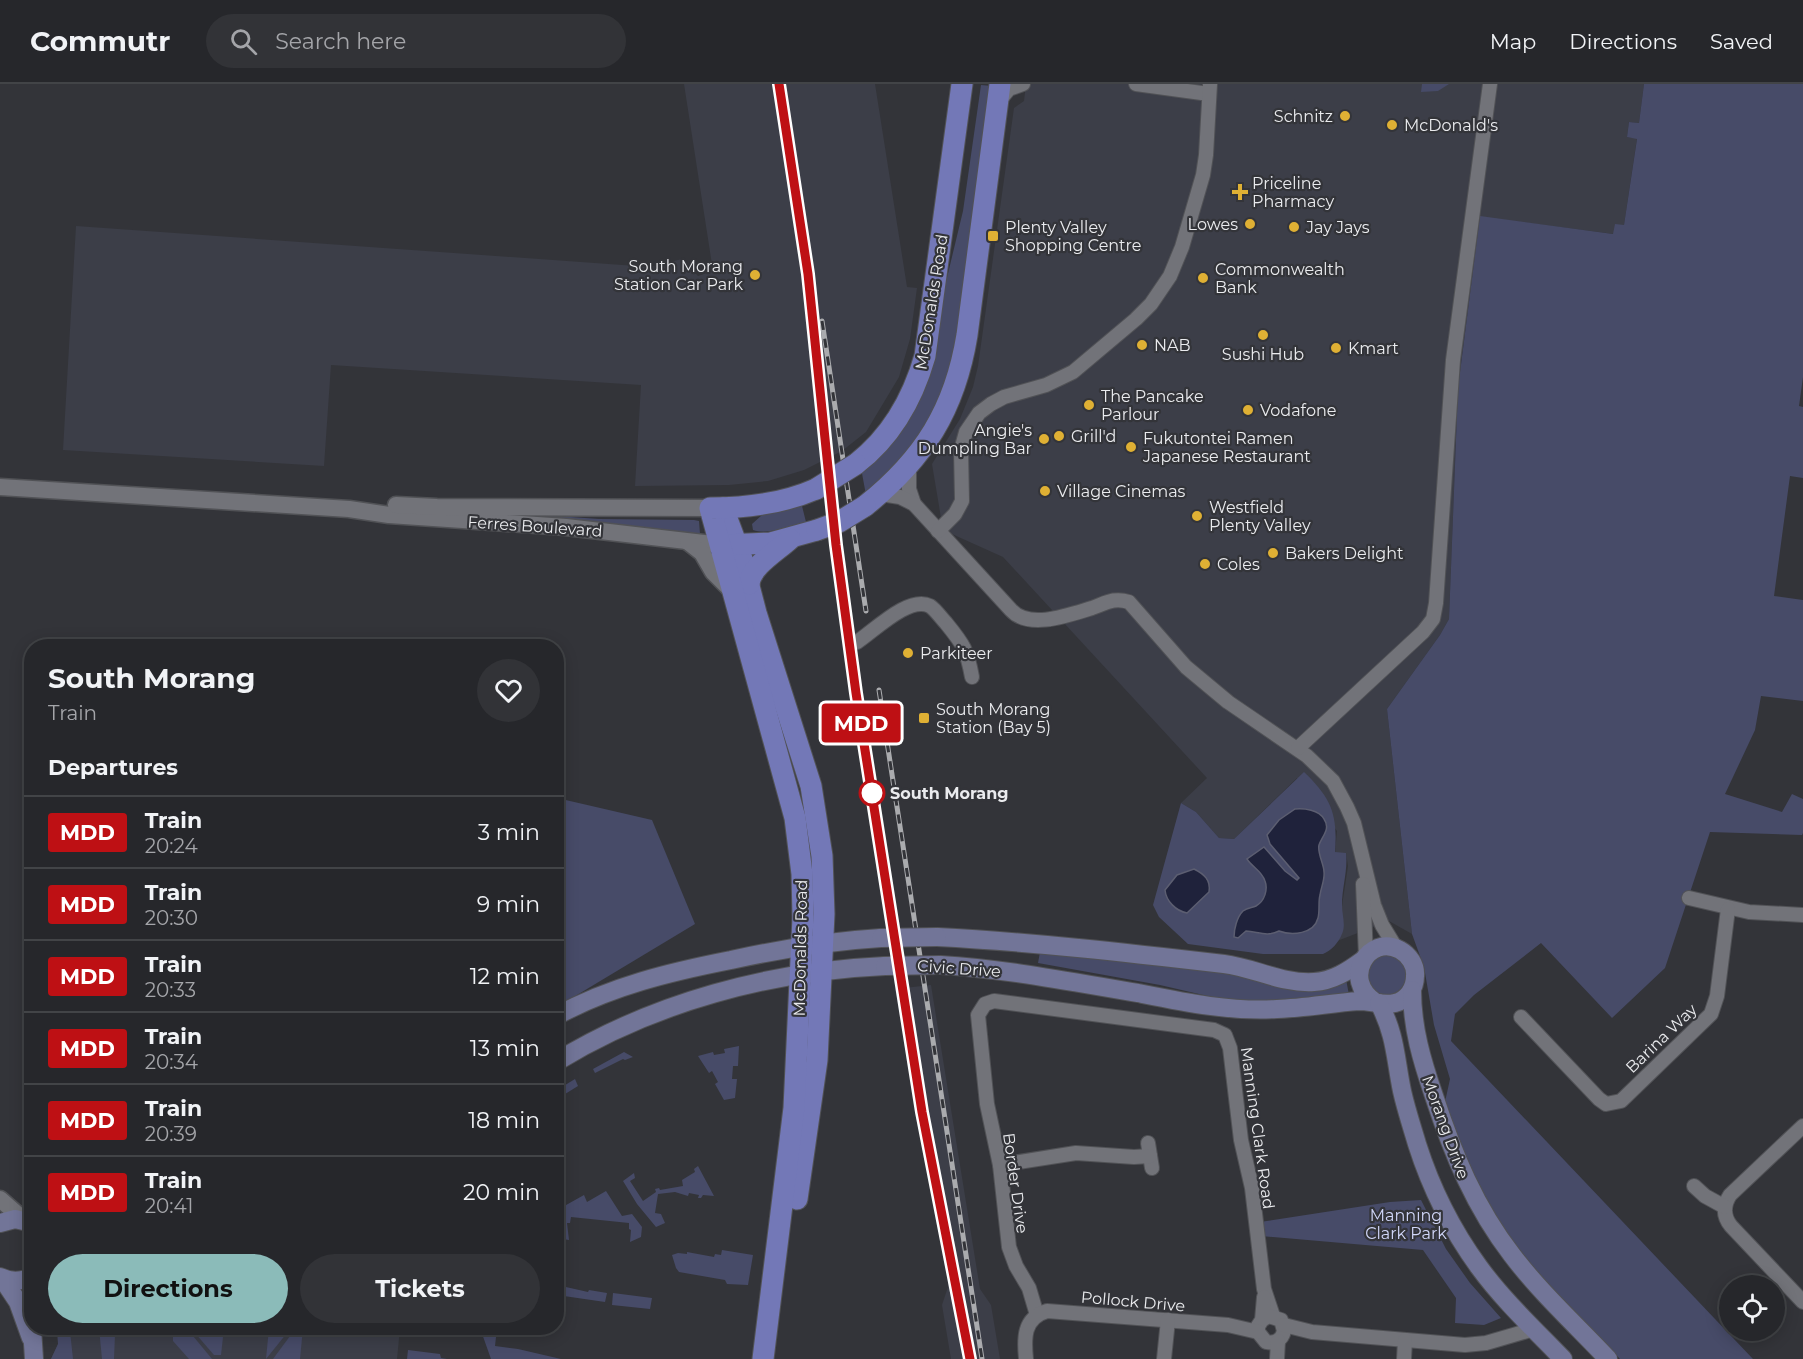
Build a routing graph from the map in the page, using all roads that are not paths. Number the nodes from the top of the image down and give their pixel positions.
1 (962, 84) edge
2 (1023, 84) edge
3 (1136, 84) edge
4 (1490, 84) edge
5 (1210, 89) edge
6 (999, 94) edge
7 (909, 467) junction
8 (0, 487) edge
9 (873, 500) junction
10 (914, 504) junction
11 (717, 508) junction
12 (349, 509) junction
13 (938, 531) junction
14 (793, 537) junction
15 (687, 542) junction
16 (730, 545) junction
17 (741, 588) junction
18 (857, 642) dead end
19 (972, 677) dead end
20 (1298, 748) junction
21 (1363, 867) junction
22 (1689, 898) dead end
23 (1728, 909) junction
24 (1803, 915) edge
25 (823, 943) junction
26 (802, 946) junction
27 (1396, 948) junction
28 (1364, 959) junction
29 (822, 971) junction
30 (800, 974) junction
31 (1412, 990) junction
32 (1377, 1002) junction
33 (986, 1004) joint
34 (564, 1012) edge
35 (1521, 1017) dead end
36 (564, 1058) edge
37 (1803, 1126) edge
38 (1150, 1156) dead end
39 (1000, 1165) junction
40 (1694, 1186) dead end
41 (0, 1199) edge
42 (1725, 1207) junction
43 (24, 1219) edge
44 (24, 1221) edge
45 (0, 1223) edge
46 (1, 1277) edge
47 (24, 1280) edge
48 (1803, 1302) edge
49 (24, 1315) edge
50 (1037, 1315) junction
51 (1521, 1315) junction
52 (1168, 1320) junction
53 (1271, 1329) junction
54 (1534, 1329) junction
55 (32, 1335) edge
56 (1499, 1339) junction
57 (1405, 1340) junction
58 (34, 1359) edge
59 (763, 1359) edge
60 (770, 1359) edge
61 (1026, 1359) edge
62 (1164, 1359) edge
63 (1272, 1359) edge
64 (1277, 1359) edge
65 (1404, 1359) edge
66 (1563, 1359) edge
67 (1608, 1359) edge

1 - 11 main road, McDonalds Road, bridge
2 - 6 street
3 - 5 street
4 - 20 street
5 - 13 street
6 - 7 main road
7 - 9 main road
7 - 10 street
8 - 12 street, Ferres Boulevard
9 - 10 street
9 - 14 main road, bridge
10 - 13 street
11 - 12 street, Ferres Boulevard
11 - 16 main road, McDonalds Road
12 - 15 street, Ferres Boulevard
13 - 20 street
14 - 16 main road
14 - 17 main road
15 - 16 street, Ferres Boulevard
15 - 17 street
16 - 17 main road, McDonalds Road
17 - 25 main road, McDonalds Road
17 - 26 main road, McDonalds Road
18 - 19 street
20 - 21 street
21 - 27 street
21 - 28 street
22 - 23 street
23 - 24 street
23 - 35 street, Barina Way
25 - 26 main road, Civic Drive
25 - 28 main road, Civic Drive, bridge
25 - 29 main road, McDonalds Road
26 - 30 main road, McDonalds Road
26 - 34 main road, Civic Drive
27 - 28 main road
27 - 31 main road
28 - 32 main road
29 - 30 main road, Civic Drive
29 - 32 main road, Civic Drive, bridge
29 - 60 main road, McDonalds Road
30 - 36 main road, Civic Drive
30 - 59 main road, McDonalds Road
31 - 32 main road
31 - 67 main road, Morang Drive
32 - 51 main road, Morang Drive
33 - 39 street, Border Drive
33 - 53 street, Manning Clark Road
37 - 42 street
38 - 39 street
39 - 50 street, Border Drive
40 - 42 street
41 - 43 street
42 - 48 street
44 - 45 main road
46 - 47 main road
46 - 49 main road
50 - 52 street, Pollock Drive
50 - 61 street
51 - 54 main road, Morang Drive
51 - 56 street
52 - 53 street, Pollock Drive
52 - 62 street
53 - 57 street, Pollock Drive
53 - 63 street, Manning Clark Road
53 - 64 street, Manning Clark Road
54 - 56 street, Pollock Drive
54 - 66 main road, Morang Drive
55 - 58 main road
56 - 57 street, Pollock Drive
57 - 65 street

